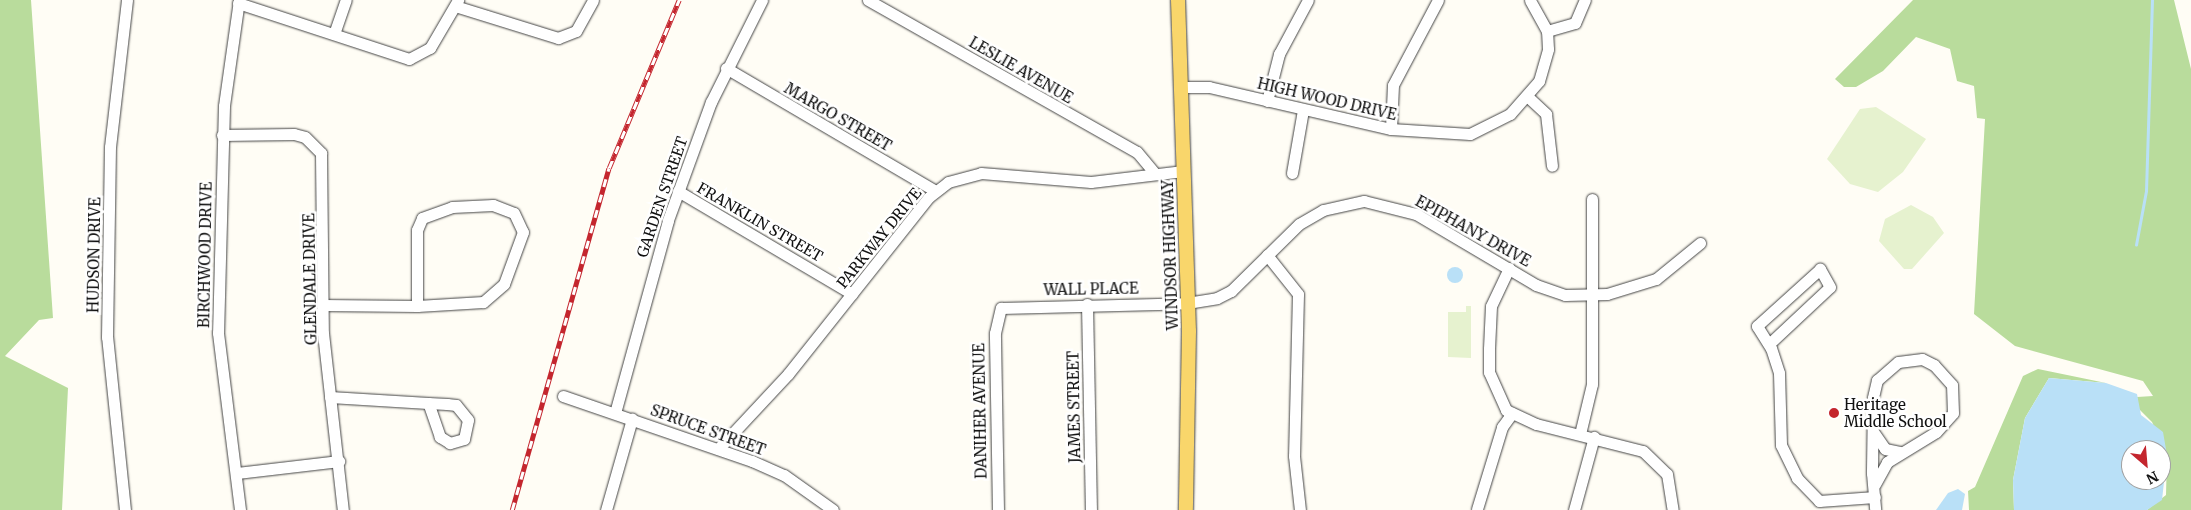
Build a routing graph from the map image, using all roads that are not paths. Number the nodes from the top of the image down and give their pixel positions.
1 (127, 0) edge
2 (346, 0) edge
3 (593, 0) edge
4 (762, 0) edge
5 (868, 0) edge
6 (1178, 0) edge
7 (1308, 0) edge
8 (1438, 0) edge
9 (1530, 0) edge
10 (1585, 0) edge
11 (239, 2) edge
12 (456, 3) edge
13 (1547, 31) junction
14 (338, 36) junction
15 (726, 68) junction
16 (1180, 87) junction
17 (1528, 97) junction
18 (1268, 100) junction
19 (1303, 110) junction
20 (1391, 129) junction
21 (222, 135) junction
22 (1552, 166) dead end
23 (1183, 171) junction
24 (1154, 172) junction
25 (1292, 173) dead end
26 (678, 191) junction
27 (936, 191) junction
28 (1592, 199) dead end
29 (1700, 243) dead end
30 (1267, 256) junction
31 (1509, 268) junction
32 (852, 294) junction
33 (1592, 296) junction
34 (1187, 303) junction
35 (1086, 304) junction
36 (323, 305) junction
37 (417, 306) junction
38 (997, 312) joint
39 (1769, 344) junction
40 (563, 396) dead end
41 (330, 398) junction
42 (428, 403) dead end
43 (615, 413) junction
44 (1512, 413) junction
45 (632, 419) junction
46 (1874, 433) junction
47 (1580, 434) junction
48 (1594, 437) junction
49 (718, 449) junction
50 (1901, 452) junction
51 (339, 460) junction
52 (238, 473) junction
53 (1875, 484) junction
54 (1875, 497) junction
55 (1820, 501) junction
56 (1476, 509) dead end
57 (125, 510) edge
58 (240, 510) edge
59 (343, 510) edge
60 (606, 510) edge
61 (833, 510) edge
62 (998, 510) edge
63 (1091, 510) edge
64 (1186, 510) edge
65 (1300, 510) edge
66 (1574, 510) edge
67 (1673, 510) edge
68 (1828, 510) edge
69 (1875, 510) edge

1 - 57 street, HUDSON DRIVE
2 - 14 street
3 - 12 street
4 - 15 street, GARDEN STREET
5 - 24 street, LESLIE AVENUE
6 - 16 main road, WINDSOR HIGHWAY
7 - 18 street
8 - 20 street
9 - 13 street
10 - 13 street
11 - 14 street
11 - 21 street, BIRCHWOOD DRIVE
12 - 14 street
13 - 17 street, HIGH WOOD DRIVE
15 - 26 street, GARDEN STREET
15 - 27 street, MARGO STREET
16 - 18 street, HIGH WOOD DRIVE
16 - 23 main road, WINDSOR HIGHWAY
17 - 20 street, HIGH WOOD DRIVE
17 - 22 street
18 - 19 street, HIGH WOOD DRIVE
19 - 20 street, HIGH WOOD DRIVE
19 - 25 street
21 - 36 street, GLENDALE DRIVE
21 - 52 street, BIRCHWOOD DRIVE
23 - 24 street, PARKWAY DRIVE
23 - 34 main road, WINDSOR HIGHWAY
24 - 27 street, PARKWAY DRIVE
26 - 32 street, FRANKLIN STREET
26 - 43 street, GARDEN STREET
27 - 32 street, PARKWAY DRIVE
28 - 33 street
29 - 33 street, EPIPHANY DRIVE
30 - 31 street, EPIPHANY DRIVE
30 - 34 street, EPIPHANY DRIVE
30 - 65 street
31 - 33 street, EPIPHANY DRIVE
31 - 44 street
32 - 49 street, PARKWAY DRIVE
33 - 47 street
34 - 35 street, WALL PLACE
34 - 64 main road, WINDSOR HIGHWAY
35 - 38 street, WALL PLACE
35 - 63 street, JAMES STREET
36 - 37 street
36 - 41 street, GLENDALE DRIVE
37 - 37 street
38 - 62 street, DANIHER AVENUE
39 - 39 street
39 - 55 street
40 - 43 street, SPRUCE STREET
41 - 42 street
41 - 51 street, GLENDALE DRIVE
43 - 45 street, SPRUCE STREET
44 - 47 street
44 - 56 street
45 - 49 street, SPRUCE STREET
45 - 60 street
46 - 50 street
46 - 50 street
46 - 53 street
47 - 48 street
48 - 66 street
48 - 67 street
49 - 61 street, SPRUCE STREET
50 - 53 street
51 - 52 street
51 - 59 street, GLENDALE DRIVE
52 - 58 street, BIRCHWOOD DRIVE
53 - 54 street
54 - 55 street
54 - 69 street
55 - 68 street

